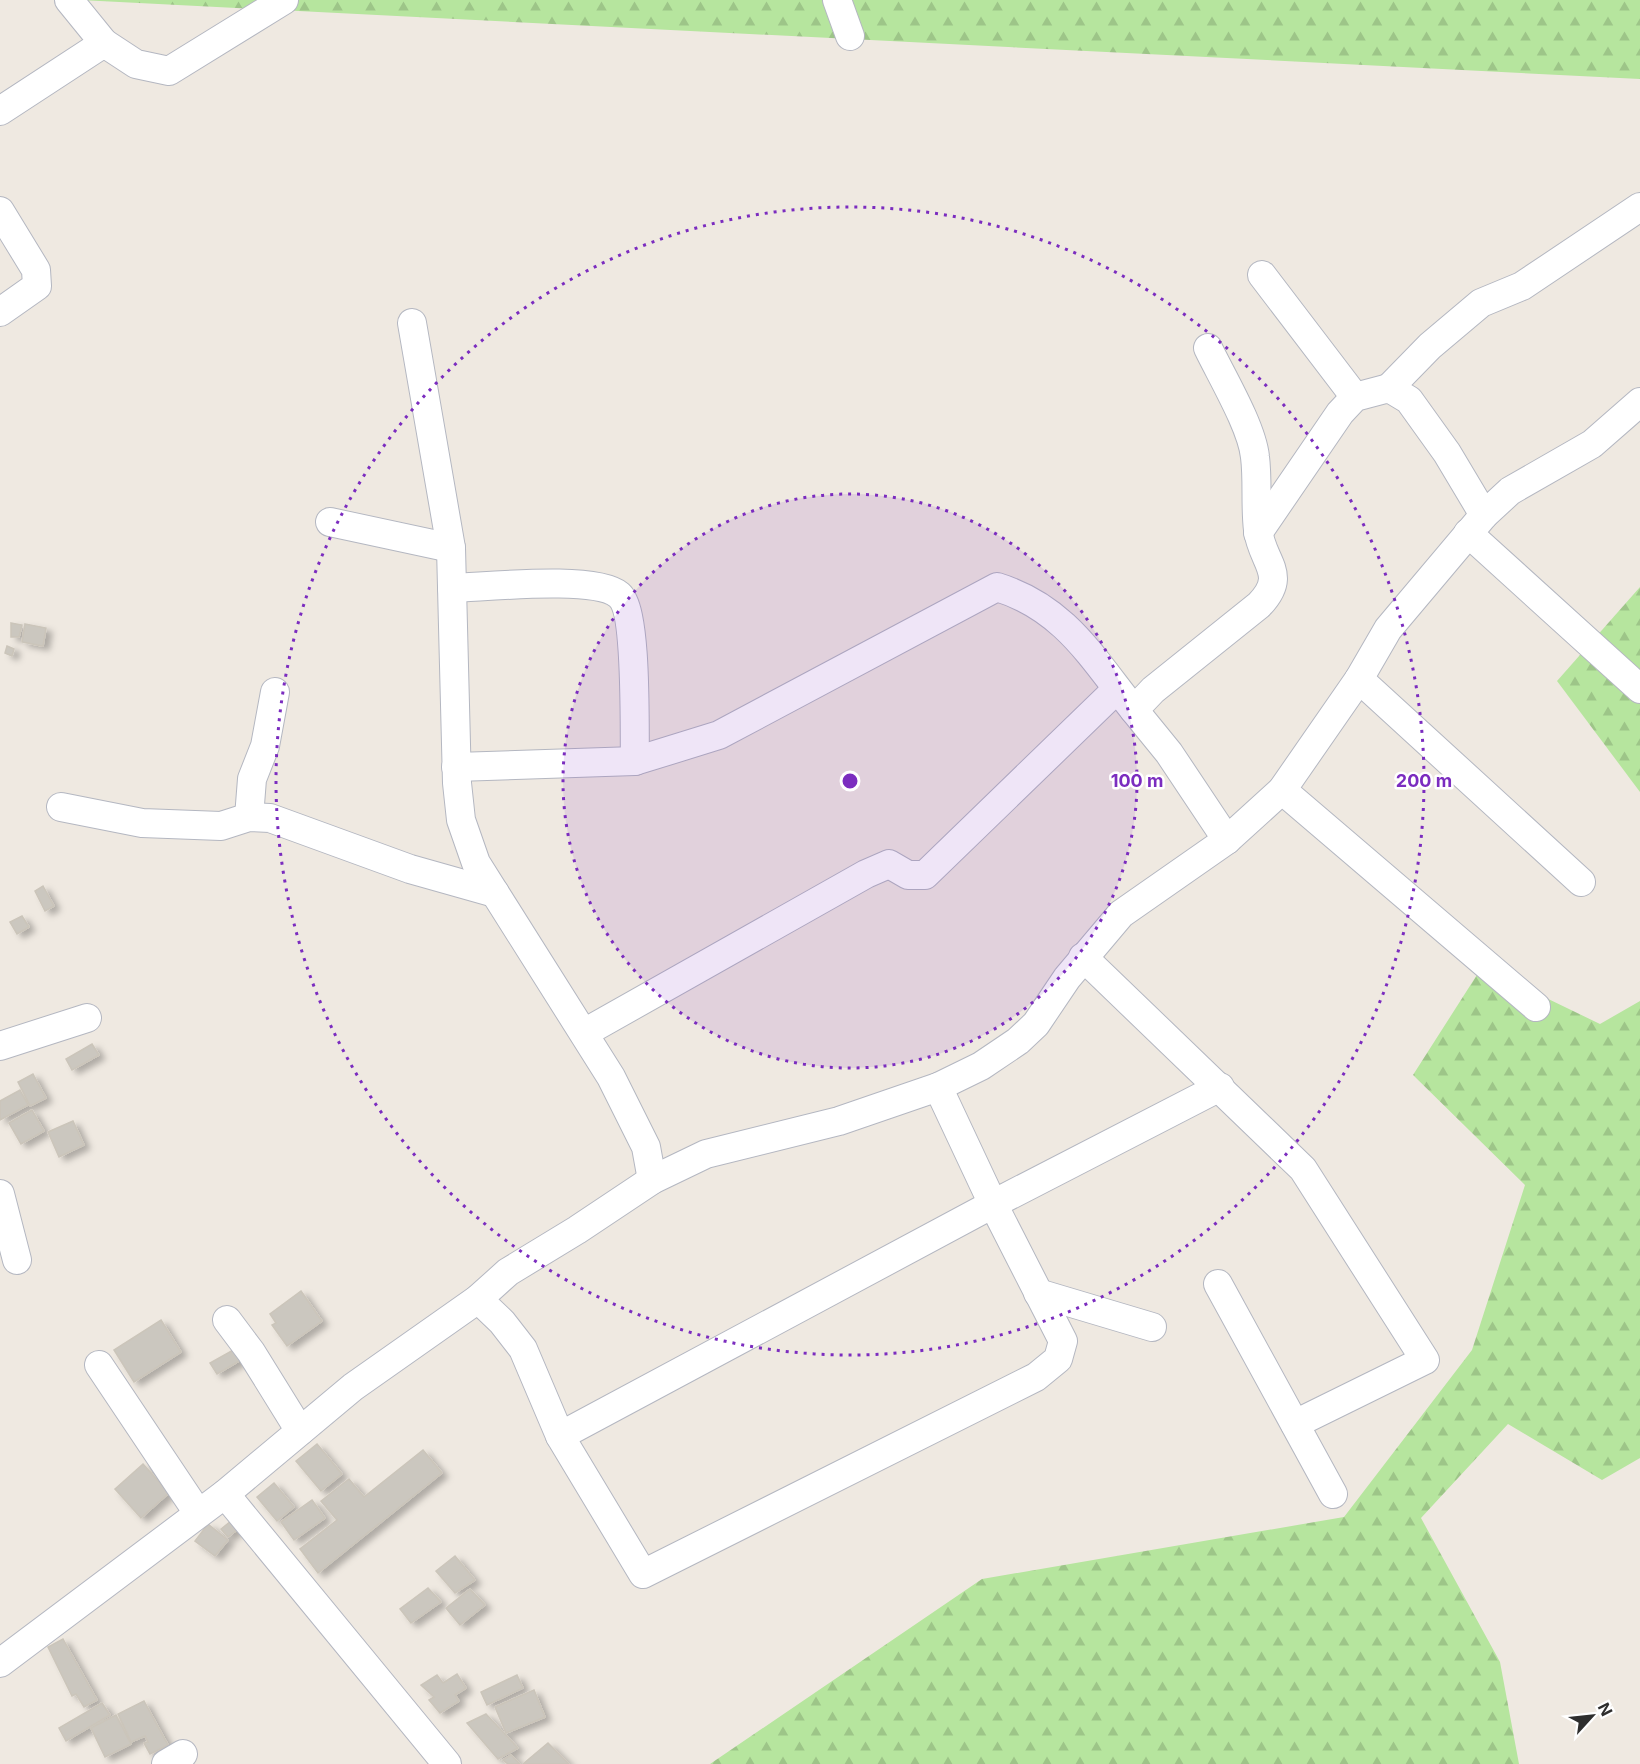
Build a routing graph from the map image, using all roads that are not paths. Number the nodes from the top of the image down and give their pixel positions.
1 (69, 0) edge
2 (837, 0) edge
3 (272, 3) edge
4 (849, 36) dead end
5 (104, 43) junction
6 (0, 111) edge
7 (1640, 207) edge
8 (0, 211) edge
9 (1262, 275) dead end
10 (0, 312) edge
11 (411, 323) dead end
12 (1208, 348) dead end
13 (1389, 388) junction
14 (1355, 397) junction
15 (1640, 402) edge
16 (330, 522) dead end
17 (1476, 524) junction
18 (1258, 533) junction
19 (451, 548) junction
20 (453, 588) junction
21 (1359, 679) junction
22 (1640, 688) edge
23 (274, 692) dead end
24 (1126, 700) junction
25 (635, 761) junction
26 (456, 767) junction
27 (1282, 790) junction
28 (61, 807) dead end
29 (249, 818) junction
30 (1227, 840) junction
31 (1581, 882) dead end
32 (495, 893) junction
33 (1083, 957) junction
34 (1536, 1007) dead end
35 (87, 1018) dead end
36 (584, 1033) junction
37 (0, 1046) edge
38 (938, 1087) junction
39 (1220, 1087) junction
40 (652, 1180) junction
41 (0, 1194) edge
42 (993, 1204) junction
43 (17, 1260) dead end
44 (1218, 1284) dead end
45 (1038, 1293) junction
46 (478, 1299) junction
47 (227, 1320) dead end
48 (1152, 1327) dead end
49 (99, 1365) dead end
50 (1295, 1424) junction
51 (300, 1431) junction
52 (560, 1436) junction
53 (225, 1494) junction
54 (1333, 1494) dead end
55 (198, 1513) junction
56 (0, 1664) edge
57 (447, 1764) edge

1 - 5 street
2 - 4 street
3 - 5 street
5 - 6 street
7 - 13 street
8 - 10 street
9 - 14 street
11 - 19 street
12 - 18 street
13 - 14 street
13 - 17 street
14 - 18 street
15 - 17 street
16 - 19 street
17 - 21 street
17 - 22 street
18 - 24 street
19 - 20 street
20 - 25 street
20 - 26 street
21 - 27 street
21 - 31 street
23 - 29 street
24 - 25 street
24 - 30 street
24 - 36 street
25 - 26 street
26 - 32 street
27 - 30 street
27 - 34 street
28 - 29 street
29 - 32 street
30 - 33 street
32 - 36 street
33 - 38 street
33 - 39 street
35 - 37 street
36 - 40 street
38 - 40 street
38 - 42 street
39 - 42 street
39 - 50 street
40 - 46 street
41 - 43 street
42 - 45 street
42 - 52 street
44 - 50 street
45 - 48 street
45 - 52 street
46 - 51 street
46 - 52 street
47 - 51 street
49 - 55 street
50 - 54 street
51 - 53 street
53 - 55 street
53 - 57 street
55 - 56 street

